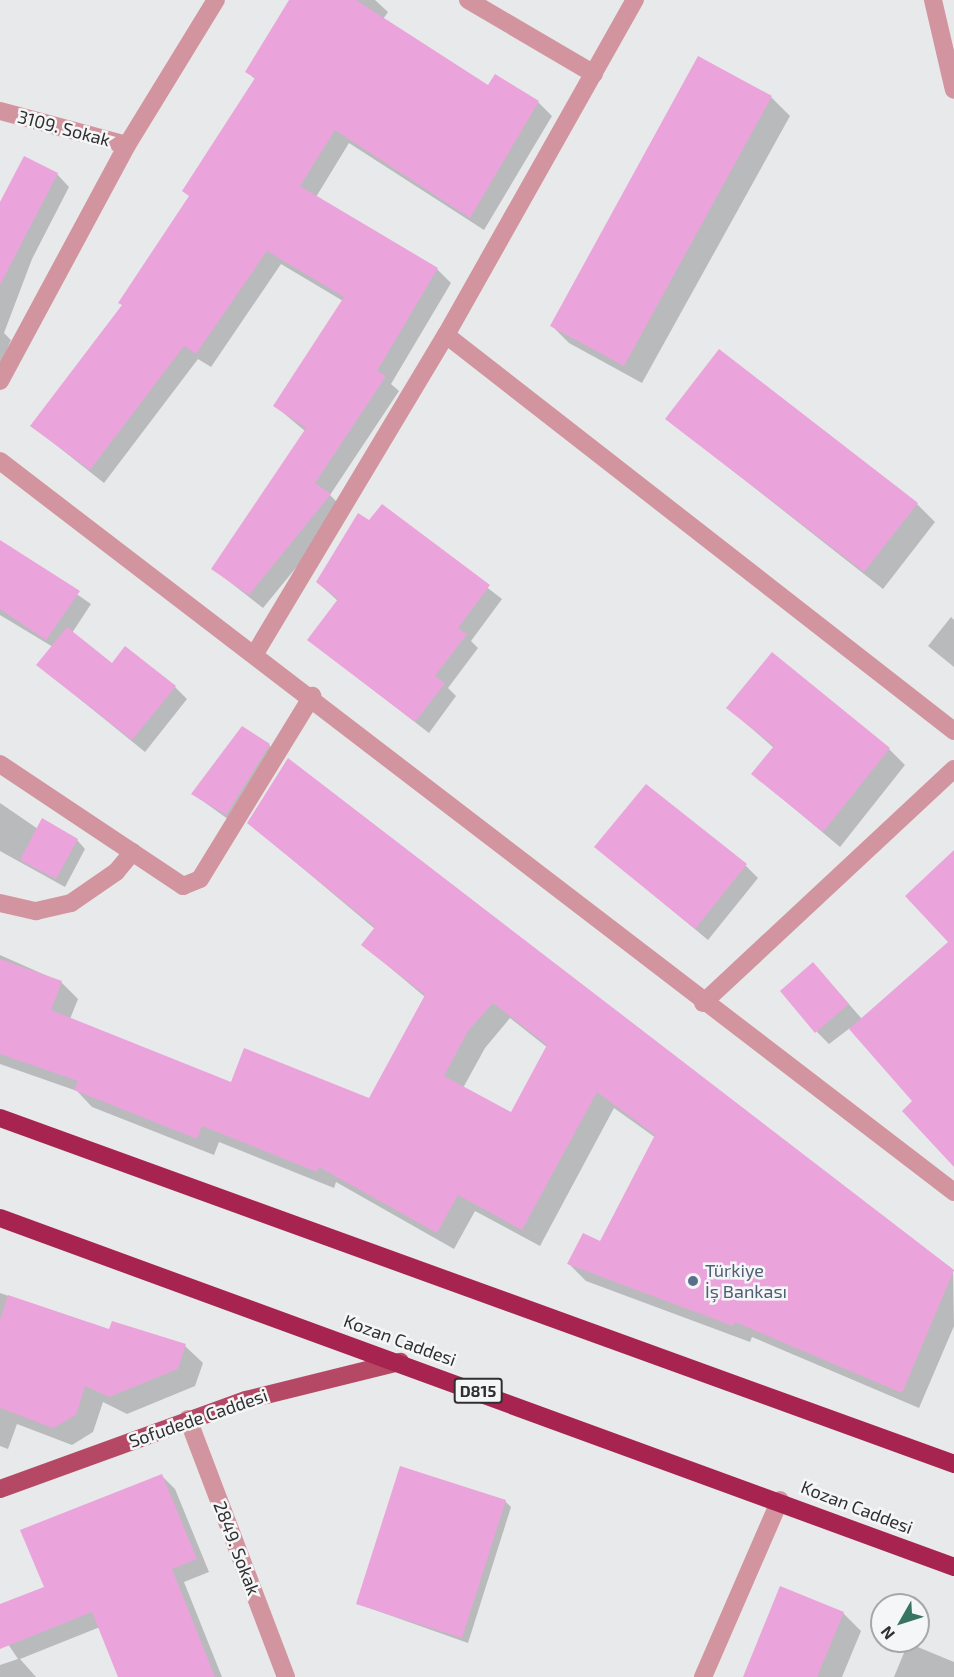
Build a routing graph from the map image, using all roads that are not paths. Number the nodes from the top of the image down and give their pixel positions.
1 (216, 0) edge
2 (468, 0) edge
3 (635, 0) edge
4 (933, 0) edge
5 (594, 74) junction
6 (954, 90) edge
7 (0, 111) edge
8 (127, 145) junction
9 (446, 335) junction
10 (0, 381) edge
11 (0, 461) edge
12 (256, 652) junction
13 (312, 696) junction
14 (954, 731) edge
15 (0, 764) edge
16 (954, 769) edge
17 (132, 852) junction
18 (0, 903) edge
19 (703, 1003) junction
20 (0, 1118) edge
21 (954, 1192) edge
22 (0, 1218) edge
23 (400, 1362) junction
24 (188, 1419) junction
25 (954, 1464) edge
26 (0, 1489) edge
27 (780, 1500) junction
28 (954, 1568) edge
29 (286, 1677) edge
30 (703, 1677) edge

1 - 8 street
2 - 5 street
3 - 5 street
4 - 6 street
5 - 9 street
7 - 8 street, 3109. Sokak
8 - 10 street
9 - 12 street
9 - 14 street
11 - 12 street
12 - 13 street
13 - 17 street
13 - 19 street
15 - 17 street
16 - 19 street
17 - 18 street
19 - 21 street
20 - 25 highway
22 - 23 highway, Kozan Caddesi / D815
23 - 24 main road, Sofudede Caddesi
23 - 27 highway, Kozan Caddesi / D815
24 - 26 main road, Sofudede Caddesi
24 - 29 street, 2849. Sokak
27 - 28 highway, Kozan Caddesi / D815
27 - 30 street

